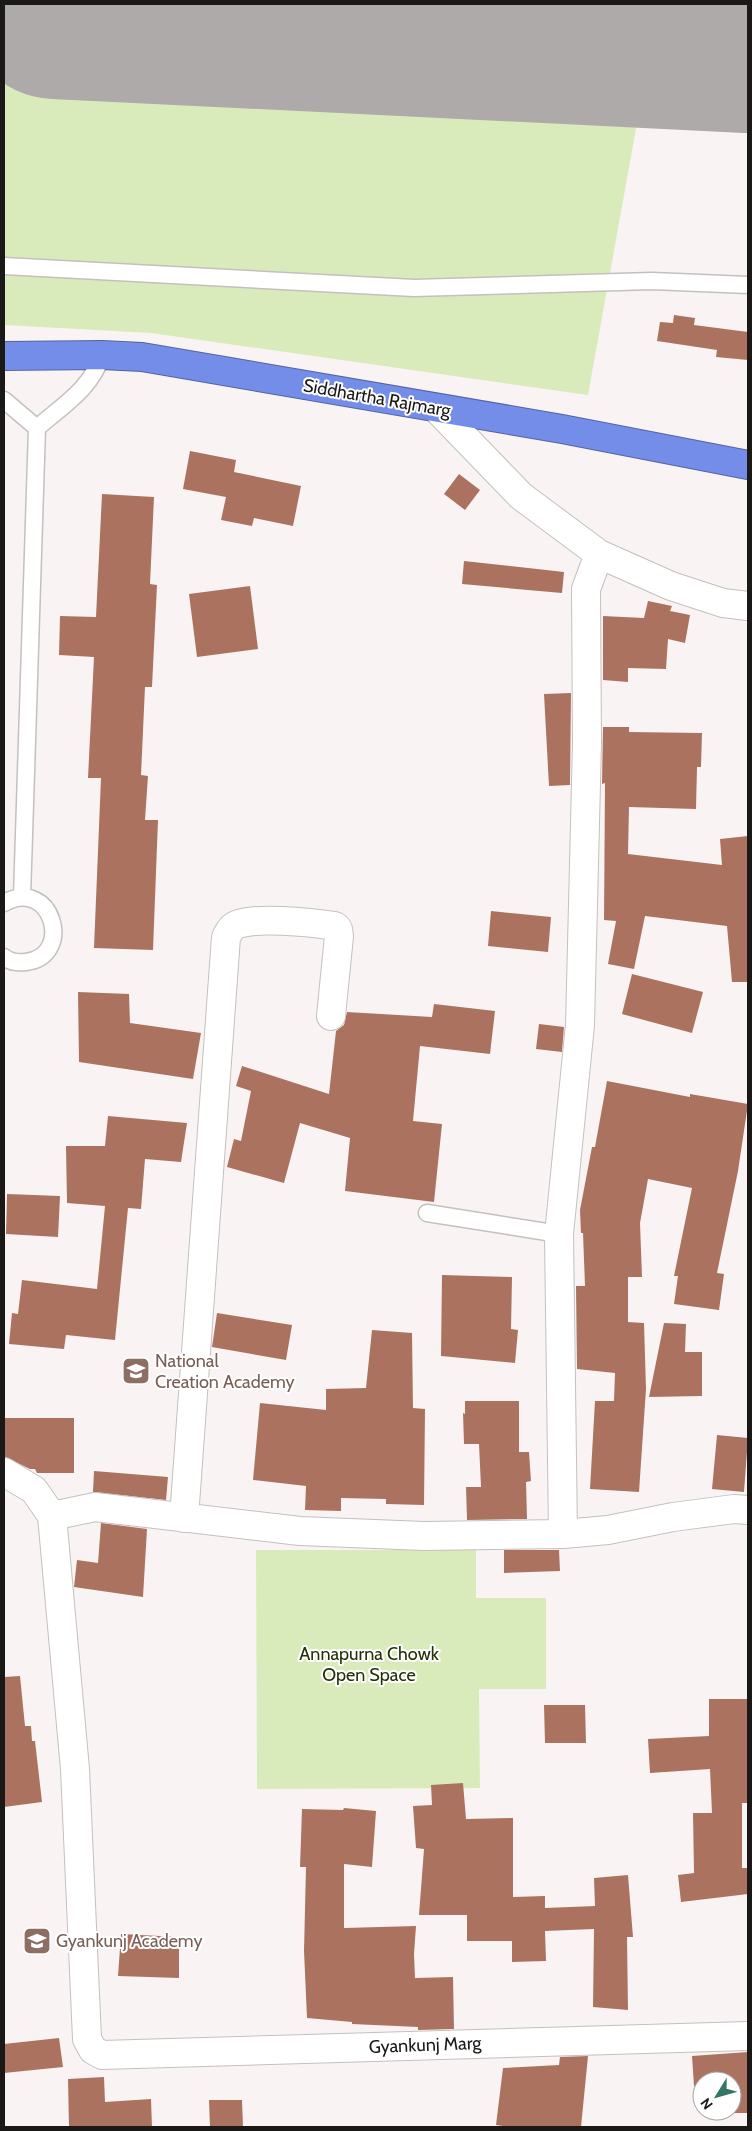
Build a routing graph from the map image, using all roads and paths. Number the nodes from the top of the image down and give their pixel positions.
1 (4, 266) edge
2 (748, 285) edge
3 (9, 354) edge
4 (102, 355) junction
5 (4, 400) edge
6 (437, 409) junction
7 (38, 428) junction
8 (748, 465) edge
9 (599, 554) junction
10 (748, 606) edge
11 (22, 897) junction
12 (4, 903) edge
13 (4, 957) edge
14 (331, 1016) dead end
15 (427, 1213) dead end
16 (559, 1234) junction
17 (4, 1472) edge
18 (748, 1510) edge
19 (52, 1516) junction
20 (184, 1518) junction
21 (563, 1534) junction
22 (748, 2036) edge

1 - 2 lane
3 - 4 highway, Siddhartha Rajmarg
4 - 6 highway, Siddhartha Rajmarg
4 - 7 lane
5 - 7 lane
6 - 8 highway, Siddhartha Rajmarg
6 - 9 street
7 - 11 lane
9 - 10 street
9 - 16 street
11 - 12 lane
11 - 13 lane
14 - 20 street
15 - 16 lane
16 - 21 street
17 - 19 street
18 - 21 street
19 - 20 street
19 - 22 street, Gyankunj Marg
20 - 21 street

